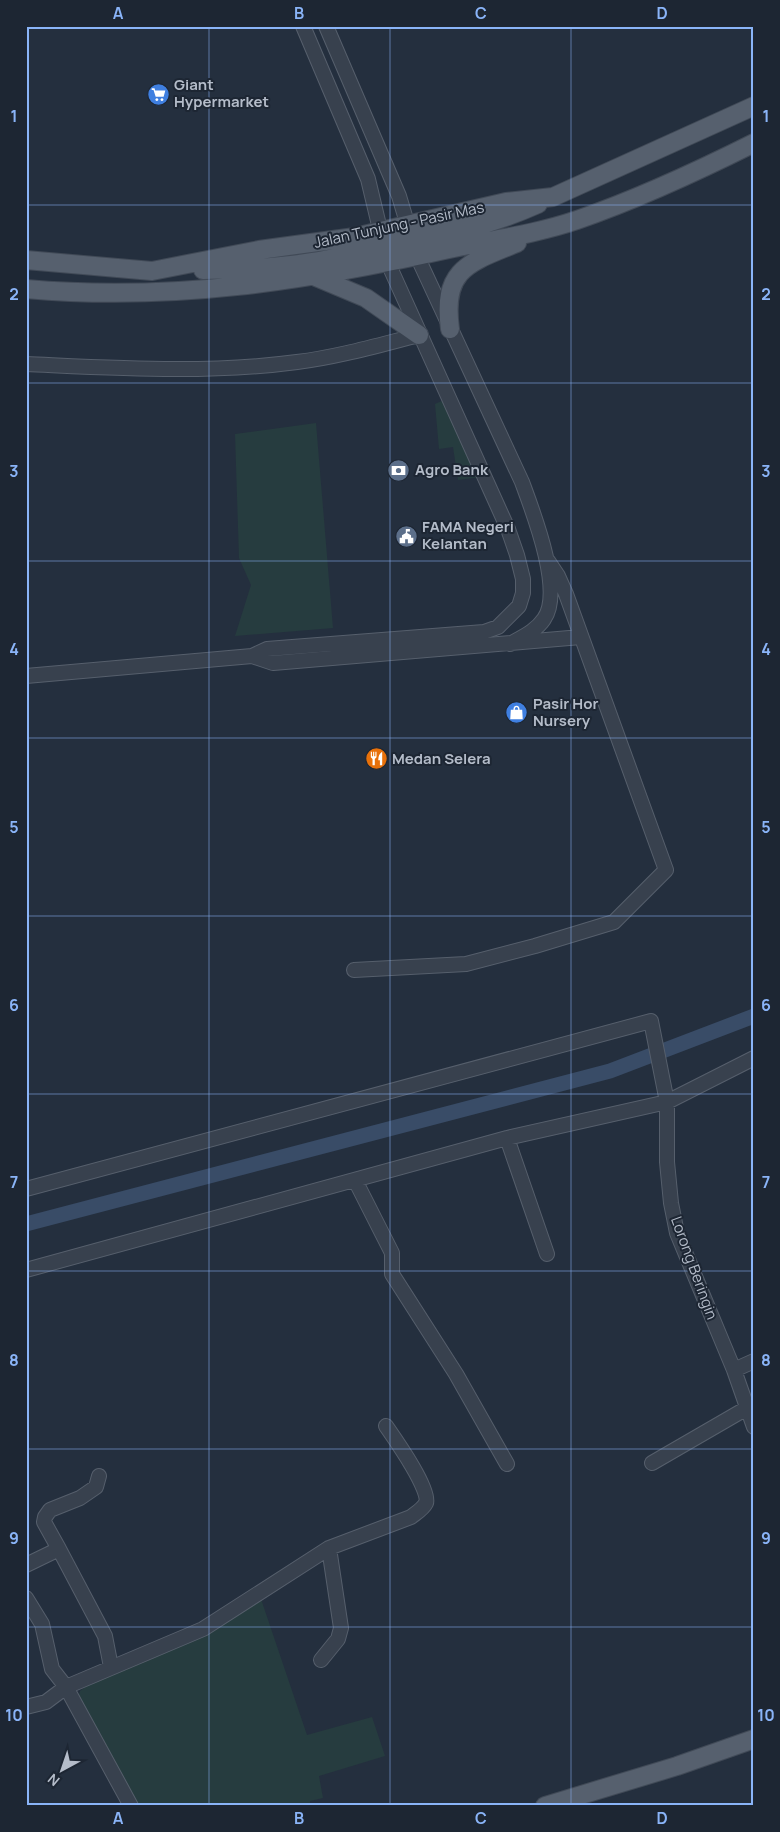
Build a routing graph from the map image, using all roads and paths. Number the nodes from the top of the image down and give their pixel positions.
1 (303, 26) edge
2 (326, 26) edge
3 (754, 106) edge
4 (754, 143) edge
5 (553, 197) junction
6 (576, 221) junction
7 (406, 224) junction
8 (384, 246) junction
9 (415, 249) junction
10 (26, 260) edge
11 (316, 277) junction
12 (26, 289) edge
13 (450, 329) junction
14 (419, 335) junction
15 (26, 364) edge
16 (544, 555) junction
17 (581, 637) junction
18 (510, 644) junction
19 (252, 656) junction
20 (26, 676) edge
21 (354, 970) dead end
22 (754, 1058) edge
23 (667, 1102) junction
24 (507, 1138) junction
25 (355, 1180) junction
26 (26, 1189) edge
27 (547, 1254) dead end
28 (26, 1270) edge
29 (754, 1361) edge
30 (734, 1370) junction
31 (747, 1408) junction
32 (386, 1426) dead end
33 (754, 1427) edge
34 (652, 1463) dead end
35 (507, 1464) dead end
36 (99, 1476) dead end
37 (328, 1548) junction
38 (59, 1549) junction
39 (26, 1565) edge
40 (26, 1598) edge
41 (321, 1660) dead end
42 (110, 1667) junction
43 (66, 1687) junction
44 (26, 1707) edge
45 (754, 1739) edge
46 (555, 1804) edge
47 (130, 1806) edge

1 - 8 street
2 - 7 street
3 - 5 main road, Jalan Tunjung - Pasir Mas
4 - 6 main road, Jalan Tunjung - Pasir Mas
5 - 7 main road, Jalan Tunjung - Pasir Mas
5 - 9 main road
6 - 9 main road, Jalan Tunjung - Pasir Mas
6 - 13 main road
7 - 8 main road, Jalan Tunjung - Pasir Mas
7 - 9 street
8 - 9 main road, Jalan Tunjung - Pasir Mas
8 - 10 main road, Jalan Tunjung - Pasir Mas
8 - 11 main road, Jalan Tunjung - Pasir Mas
8 - 14 street
9 - 13 street
11 - 12 main road, Jalan Tunjung - Pasir Mas
11 - 14 main road
13 - 16 street
14 - 15 street
14 - 19 street
16 - 17 street
16 - 18 street
17 - 18 street
17 - 21 street
18 - 19 street
19 - 20 street
22 - 23 street
23 - 24 street
23 - 26 street, Lorong Beringin
23 - 30 street, Lorong Beringin
24 - 25 street
24 - 27 street
25 - 28 street
25 - 35 street
29 - 30 street
30 - 31 street, Lorong Beringin
31 - 33 street, Lorong Beringin
31 - 34 street
32 - 37 street
36 - 38 street
37 - 41 street
37 - 42 street
38 - 39 street
38 - 42 street
40 - 43 street
42 - 43 street
43 - 44 street
43 - 47 street
45 - 46 main road

